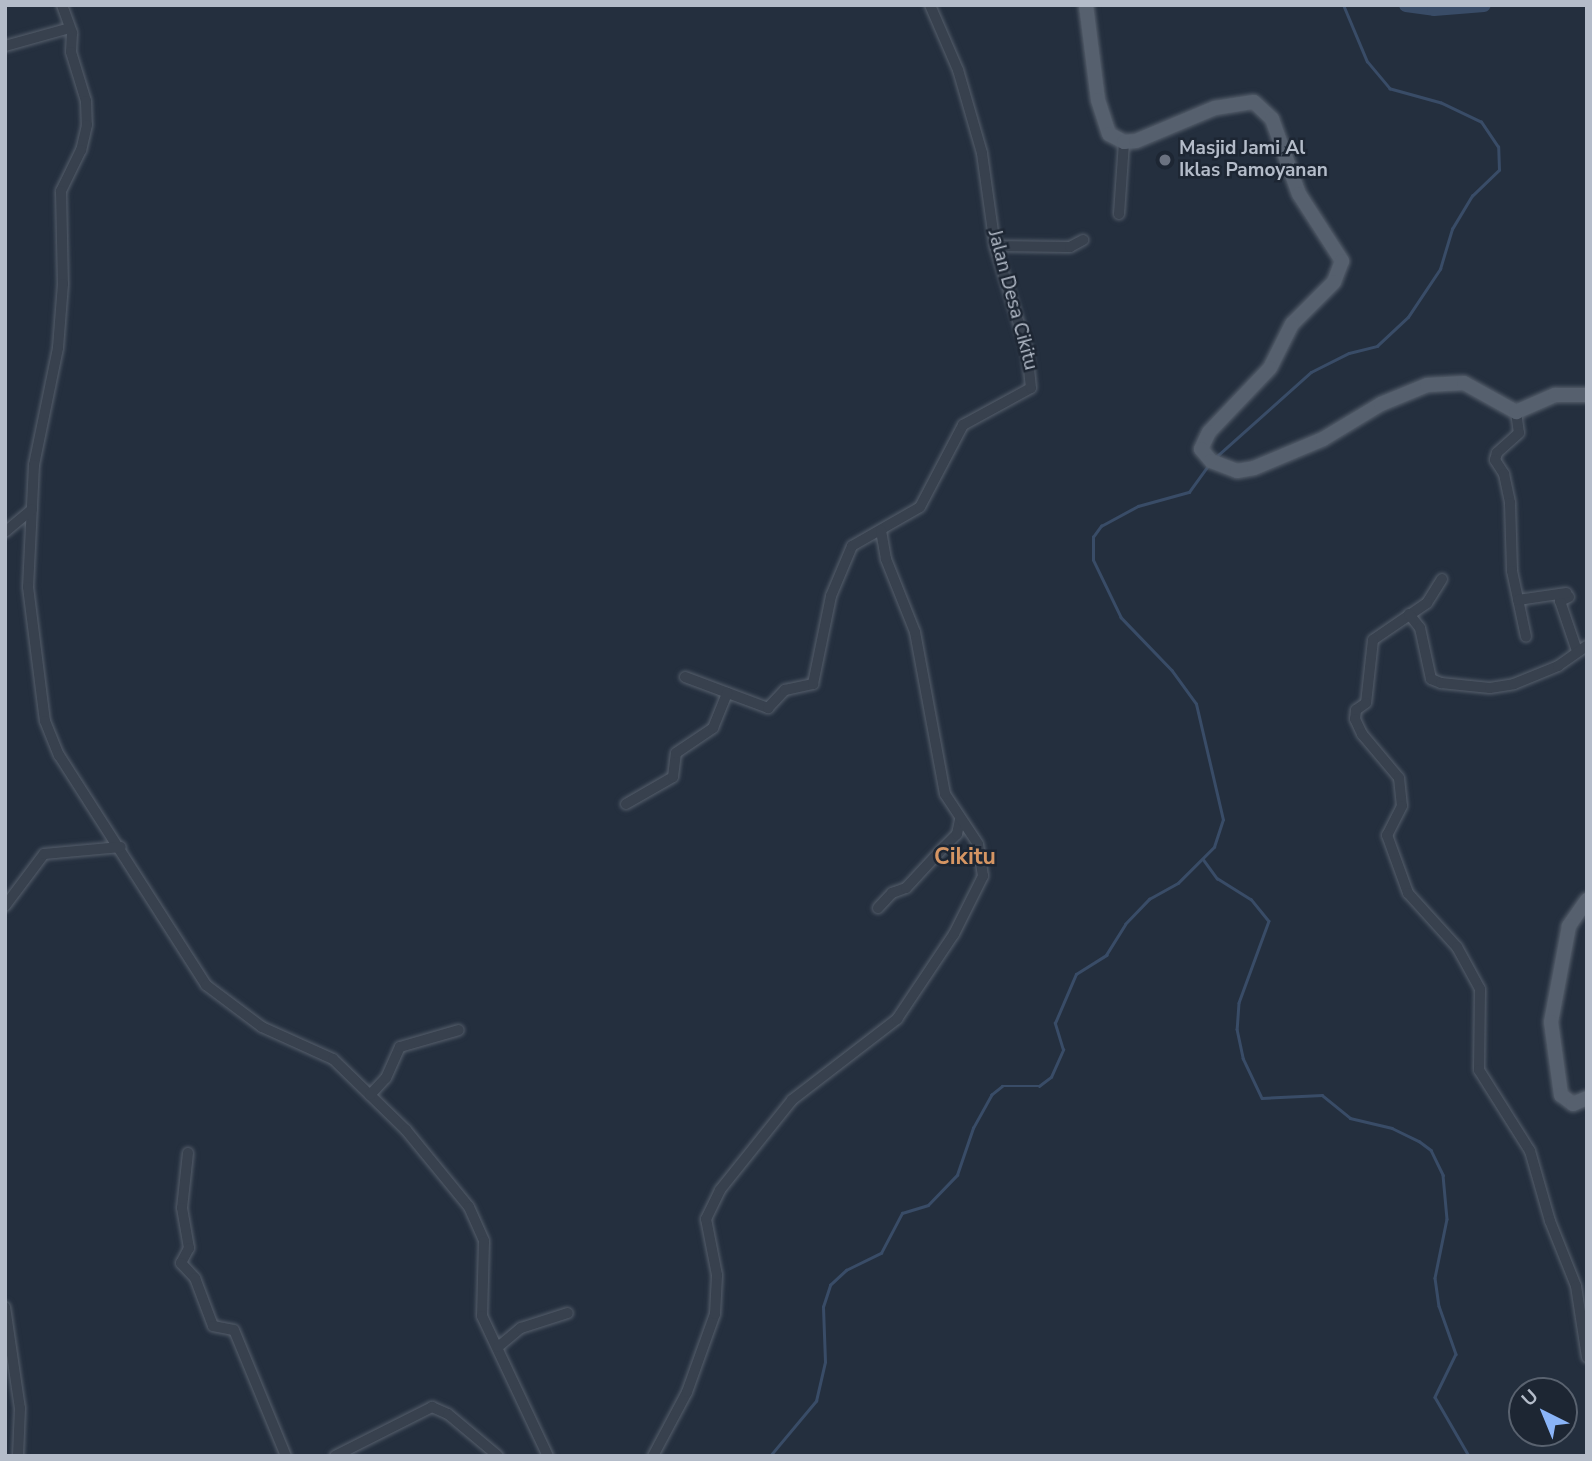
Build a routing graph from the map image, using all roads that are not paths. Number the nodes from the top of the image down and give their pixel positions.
1 (62, 5) edge
2 (930, 5) edge
3 (1086, 5) edge
4 (71, 28) junction
5 (5, 46) edge
6 (1124, 142) junction
7 (1119, 214) dead end
8 (1083, 240) dead end
9 (995, 246) junction
10 (1587, 395) edge
11 (1516, 412) junction
12 (32, 509) junction
13 (881, 530) junction
14 (5, 532) edge
15 (1442, 579) dead end
16 (1518, 600) junction
17 (1550, 606) junction
18 (1409, 614) junction
19 (1526, 637) dead end
20 (1582, 648) edge
21 (685, 677) dead end
22 (727, 693) junction
23 (626, 804) dead end
24 (960, 820) junction
25 (121, 847) junction
26 (1587, 900) edge
27 (5, 906) edge
28 (878, 908) dead end
29 (459, 1030) dead end
30 (370, 1094) junction
31 (1587, 1098) edge
32 (188, 1153) dead end
33 (5, 1307) edge
34 (568, 1313) dead end
35 (498, 1347) junction
36 (1587, 1357) edge
37 (18, 1456) edge
38 (286, 1456) edge
39 (335, 1456) edge
40 (498, 1456) edge
41 (548, 1456) edge
42 (653, 1456) edge

1 - 4 street
2 - 9 street, Jalan Desa Cikitu
3 - 6 main road
4 - 5 street
4 - 12 street
6 - 7 street
6 - 11 main road
8 - 9 street
9 - 13 street, Jalan Desa Cikitu
10 - 11 main road
11 - 16 street
12 - 14 street
12 - 25 street
13 - 22 street
13 - 24 street
15 - 18 street
16 - 17 street
16 - 19 street
17 - 17 street
17 - 20 street
18 - 20 street
18 - 36 street
21 - 22 street
22 - 23 street
24 - 28 street
24 - 42 street
25 - 27 street
25 - 30 street
26 - 31 main road
29 - 30 street
30 - 35 street
32 - 38 street
33 - 37 street
34 - 35 street
35 - 41 street
39 - 40 street

